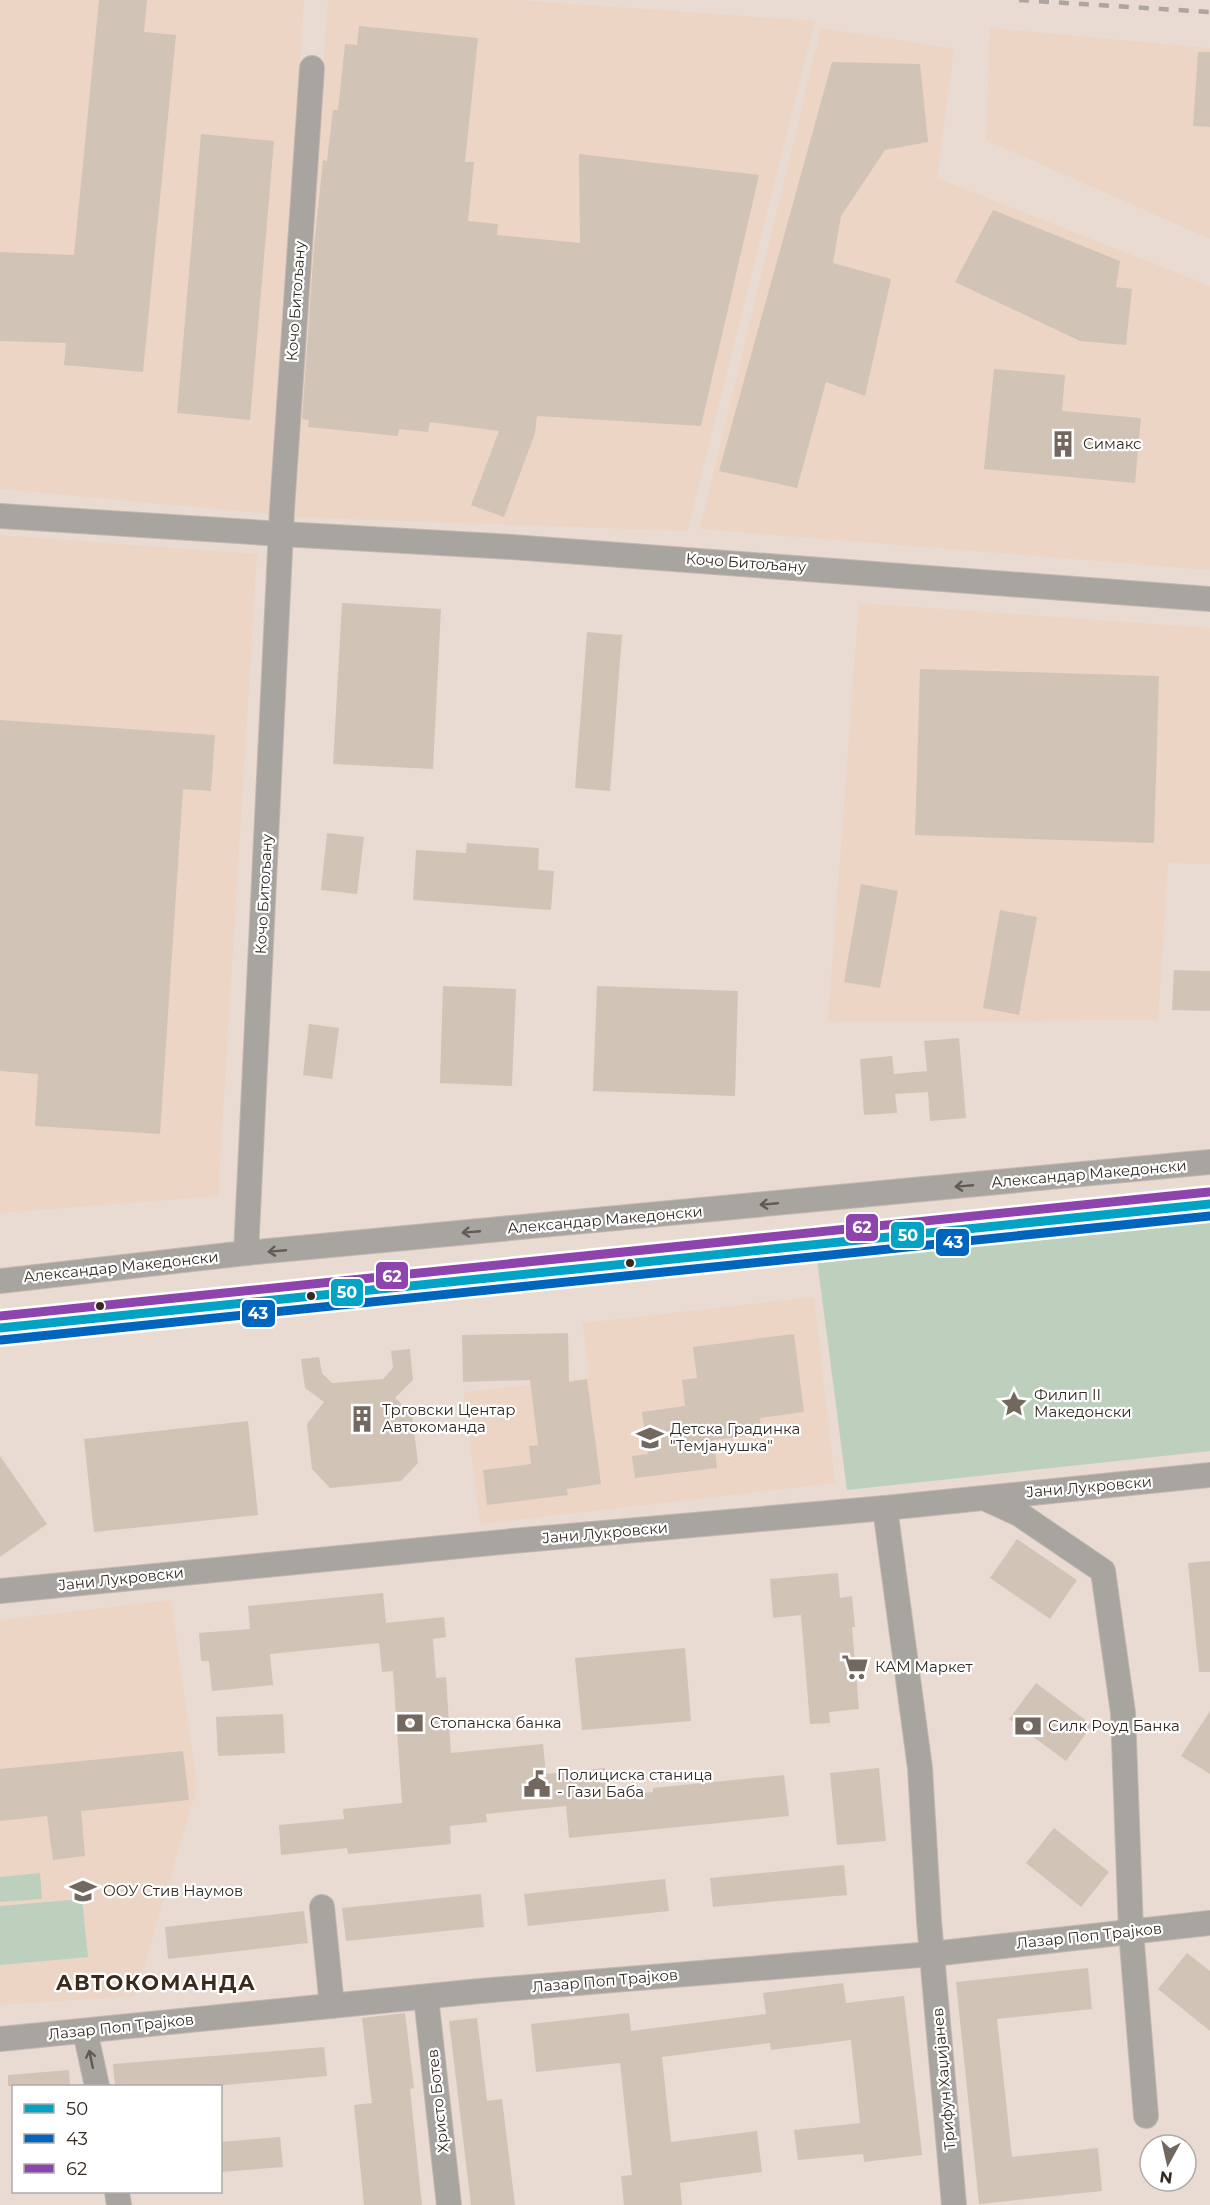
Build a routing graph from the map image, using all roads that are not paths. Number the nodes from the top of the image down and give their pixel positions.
1 (312, 68) dead end
2 (0, 516) edge
3 (282, 534) junction
4 (1210, 599) edge
5 (1210, 1162) edge
6 (1210, 1204) edge
7 (246, 1253) junction
8 (0, 1281) edge
9 (0, 1328) edge
10 (1210, 1475) edge
11 (982, 1497) junction
12 (885, 1508) junction
13 (0, 1591) edge
14 (322, 1907) dead end
15 (1210, 1923) edge
16 (1131, 1931) junction
17 (932, 1954) junction
18 (426, 1996) junction
19 (332, 2006) junction
20 (85, 2031) junction
21 (0, 2039) edge
22 (97, 2085) edge
23 (1146, 2116) dead end
24 (449, 2205) edge
25 (954, 2205) edge

1 - 3 street, Кочо Битољану
2 - 3 street, Кочо Битољану
3 - 4 street, Кочо Битољану
3 - 7 street, Кочо Битољану
5 -> 7 street, Александар Македонски
6 - 9 street
7 - 8 street, Александар Македонски
10 - 11 street, Јани Лукровски
11 - 12 street, Јани Лукровски
11 - 16 street
12 - 13 street, Јани Лукровски
12 - 17 street, Трифун Хаџијанев
14 - 19 street
15 - 16 street, Лазар Поп Трајков
16 - 17 street, Лазар Поп Трајков
16 - 23 street
17 - 18 street, Лазар Поп Трајков
17 - 25 street, Трифун Хаџијанев
18 - 19 street, Лазар Поп Трајков
18 - 24 street, Христо Ботев
19 - 20 street, Лазар Поп Трајков
20 - 21 street, Лазар Поп Трајков
22 -> 20 street

